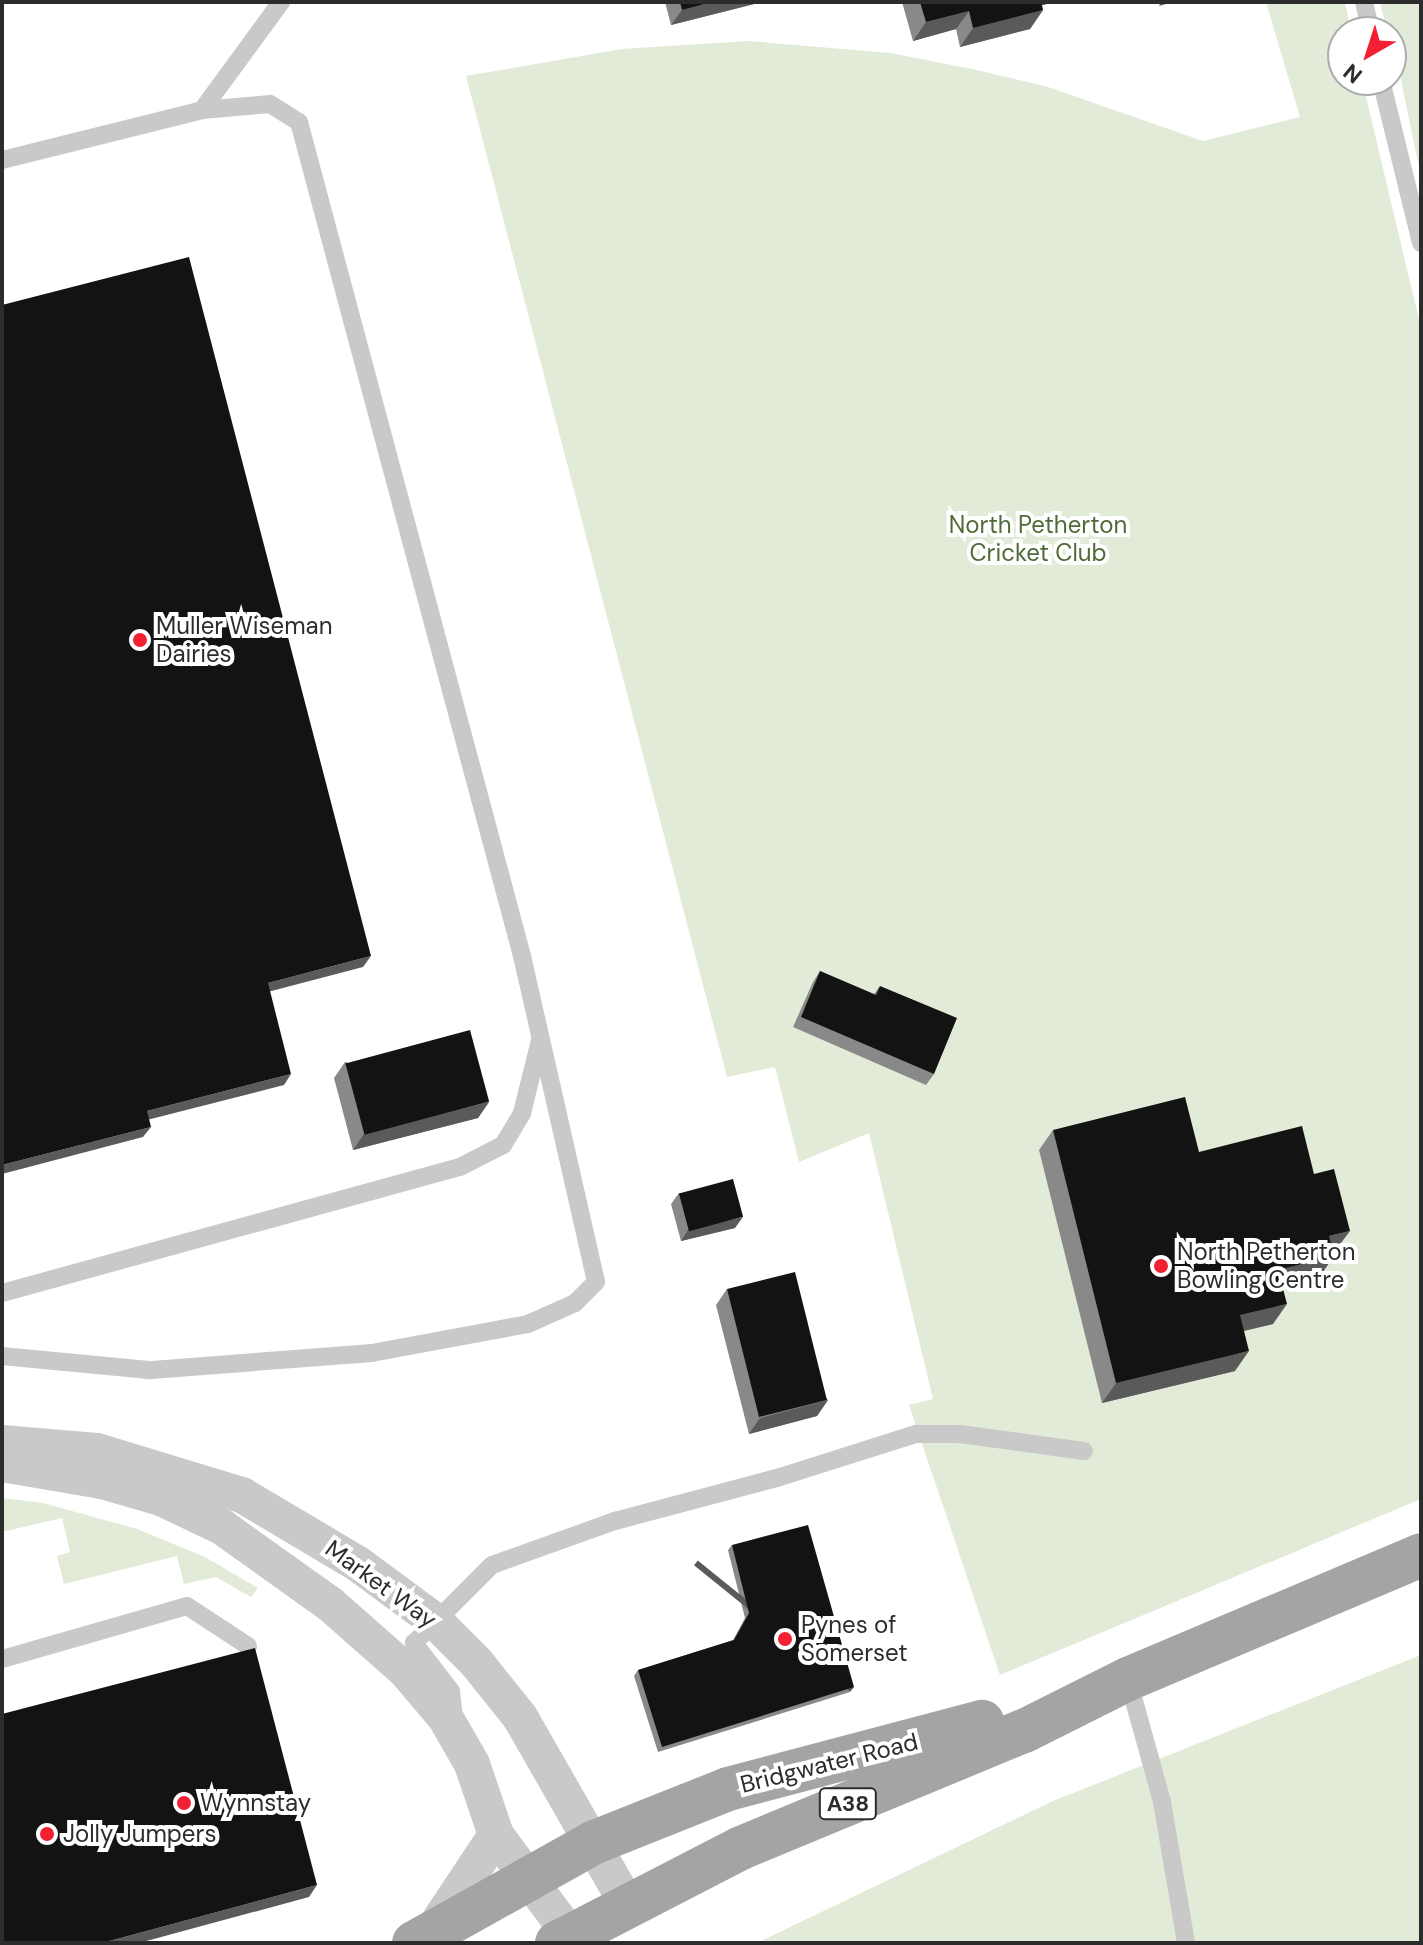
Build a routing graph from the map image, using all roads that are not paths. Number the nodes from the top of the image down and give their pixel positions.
1 (281, 2) edge
2 (1385, 96) edge
3 (202, 110) junction
4 (2, 160) edge
5 (1421, 243) edge
6 (541, 1037) junction
7 (2, 1293) edge
8 (2, 1356) edge
9 (2, 1443) edge
10 (1084, 1451) dead end
11 (2, 1465) edge
12 (1421, 1555) edge
13 (434, 1620) junction
14 (248, 1646) edge
15 (2, 1659) edge
16 (1128, 1679) junction
17 (464, 1751) junction
18 (496, 1835) junction
19 (595, 1842) junction
20 (530, 1880) junction
21 (629, 1907) junction
22 (424, 1937) edge
23 (564, 1939) edge
24 (1186, 1943) edge

1 - 3 lane
2 - 5 lane
3 - 4 lane
3 - 6 lane
6 - 7 lane
6 - 8 lane
9 - 13 street, Market Way
10 - 13 lane
11 - 17 street, Market Way
12 - 16 main road, Bridgwater Road / A38
13 - 17 lane
13 - 19 street, Market Way
14 - 15 lane
16 - 19 main road, Bridgwater Road / A38
16 - 21 main road, Bridgwater Road / A38
16 - 24 lane
17 - 18 street, Market Way
18 - 20 street, Market Way
18 - 22 street
19 - 20 main road, Bridgwater Road / A38
19 - 21 street, Market Way
20 - 22 main road, Bridgwater Road / A38
20 - 23 street, Market Way
21 - 23 main road, Bridgwater Road / A38

